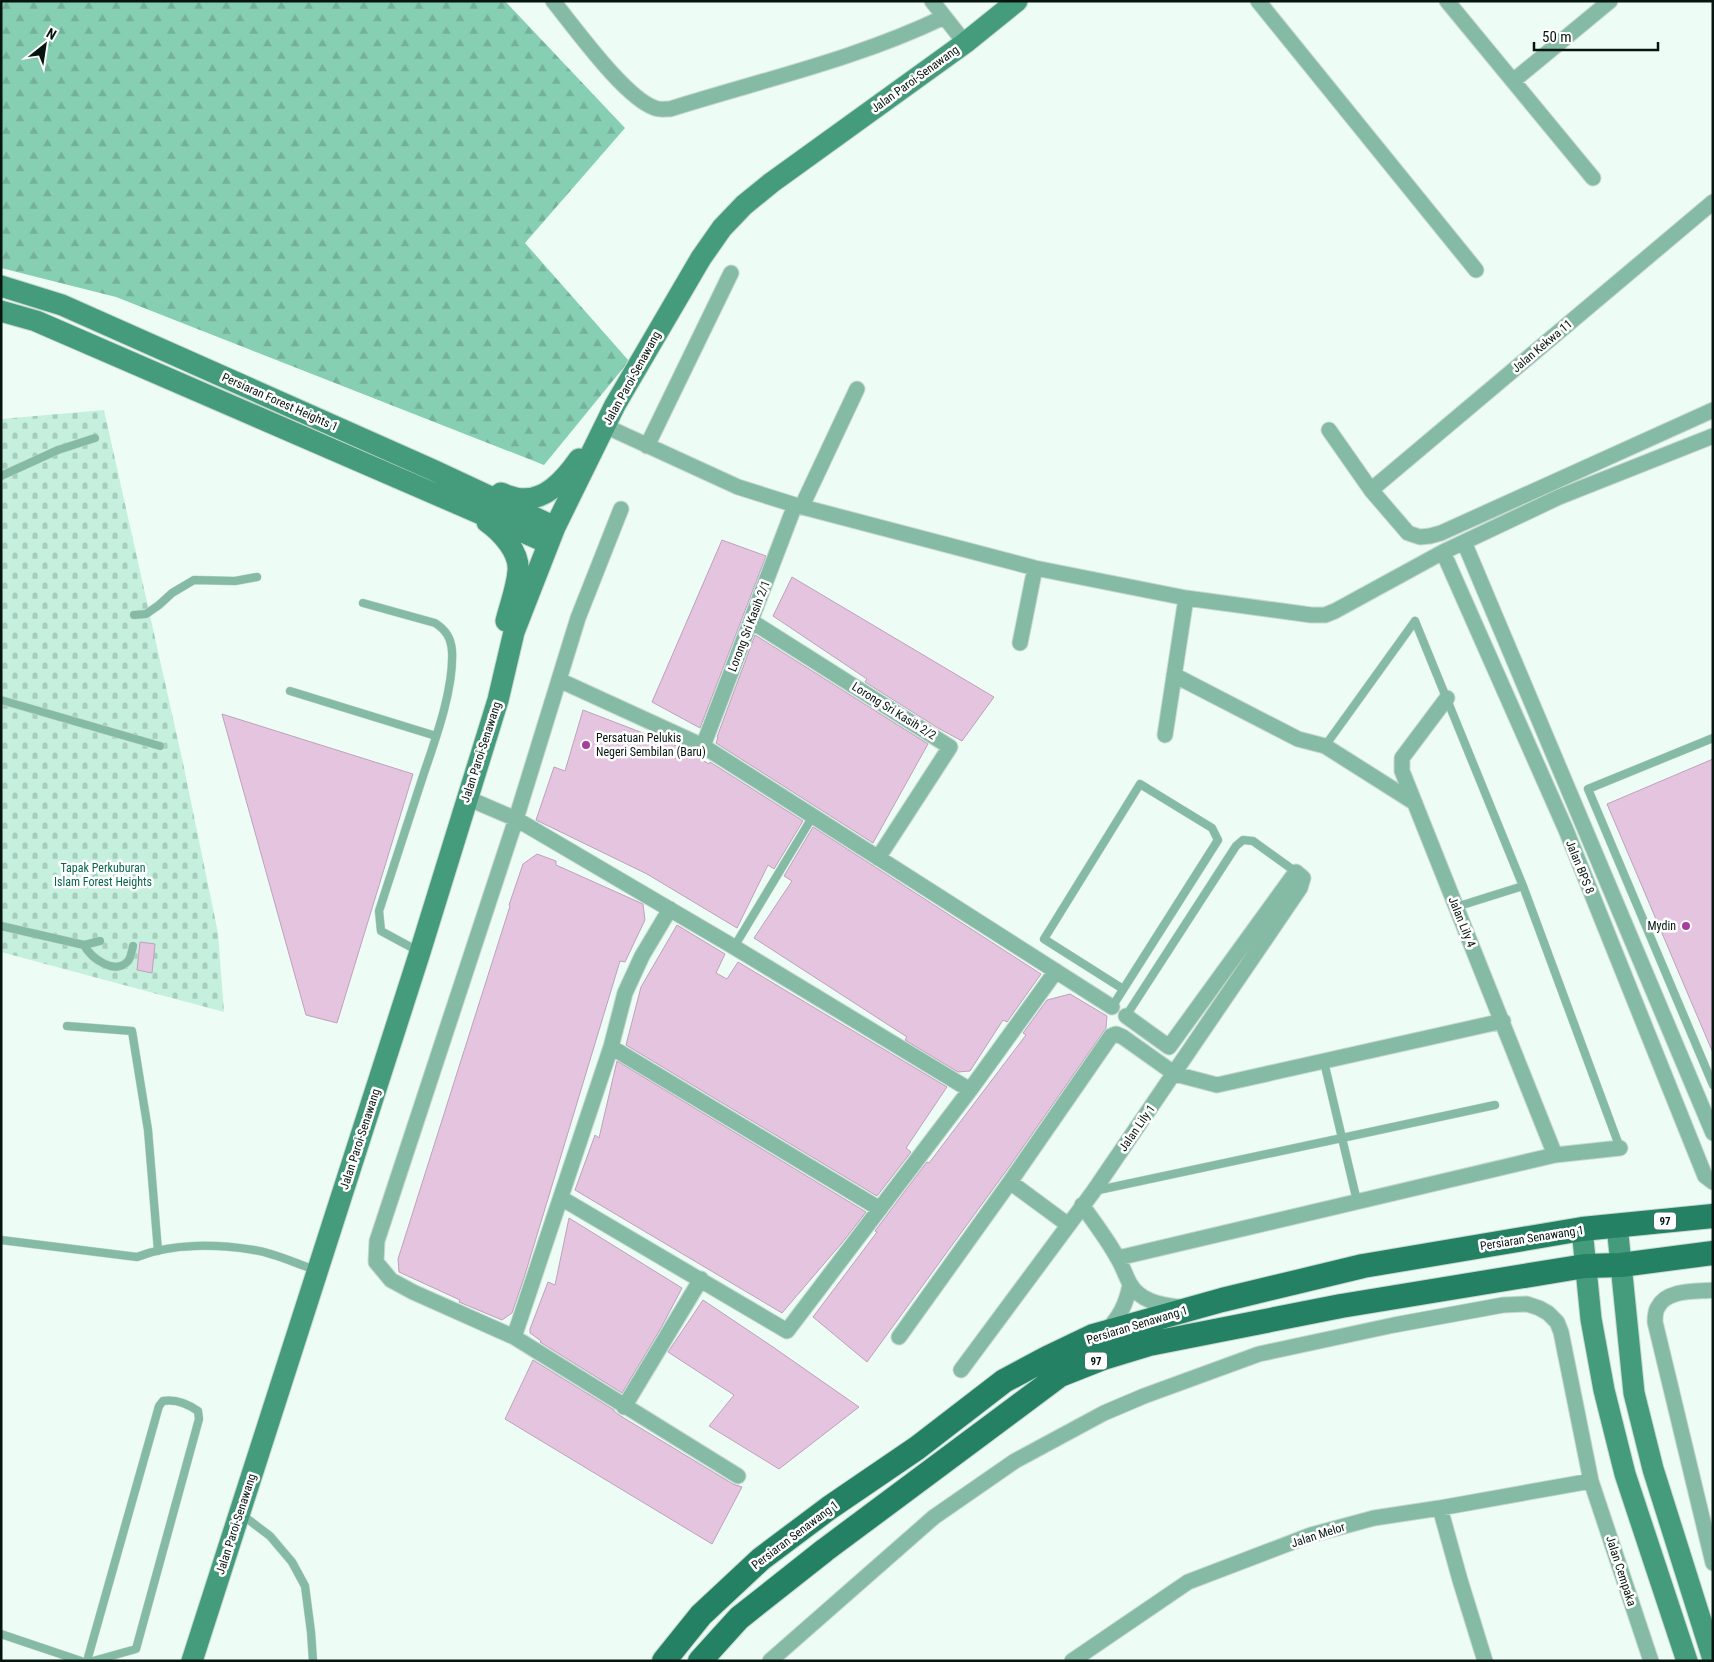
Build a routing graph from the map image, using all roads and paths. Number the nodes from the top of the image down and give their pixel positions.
1 (553, 1) edge
2 (932, 1) edge
3 (1017, 1) edge
4 (1258, 1) edge
5 (1447, 1) edge
6 (1610, 1) edge
7 (944, 17) junction
8 (965, 43) junction
9 (1513, 81) junction
10 (1593, 178) dead end
11 (1712, 204) edge
12 (1476, 270) dead end
13 (731, 273) dead end
14 (1, 286) edge
15 (1, 311) edge
16 (857, 389) dead end
17 (615, 405) junction
18 (1713, 410) edge
19 (605, 426) junction
20 (1329, 430) dead end
21 (1713, 436) edge
22 (95, 438) dead end
23 (647, 446) junction
24 (433, 470) junction
25 (1, 476) edge
26 (1371, 490) junction
27 (798, 505) junction
28 (466, 507) junction
29 (621, 509) dead end
30 (552, 535) junction
31 (1464, 542) junction
32 (1443, 552) junction
33 (1035, 568) junction
34 (256, 577) dead end
35 (1186, 598) junction
36 (364, 603) dead end
37 (134, 615) dead end
38 (751, 621) junction
39 (1020, 643) dead end
40 (1174, 675) junction
41 (559, 680) junction
42 (290, 691) dead end
43 (1447, 698) junction
44 (1, 700) edge
45 (498, 700) junction
46 (1165, 734) dead end
47 (436, 736) junction
48 (1713, 738) edge
49 (160, 746) dead end
50 (703, 746) junction
51 (1325, 746) junction
52 (467, 798) junction
53 (1415, 803) junction
54 (813, 816) junction
55 (516, 819) junction
56 (878, 858) junction
57 (1300, 875) junction
58 (1523, 886) junction
59 (1456, 907) junction
60 (670, 909) junction
61 (1, 926) edge
62 (100, 942) dead end
63 (84, 945) junction
64 (133, 946) dead end
65 (734, 946) junction
66 (420, 952) junction
67 (1056, 971) junction
68 (1123, 989) junction
69 (1112, 1007) joint
70 (1126, 1016) joint
71 (1503, 1021) junction
72 (68, 1026) dead end
73 (611, 1047) junction
74 (1324, 1062) junction
75 (1175, 1074) junction
76 (1713, 1085) edge
77 (970, 1090) junction
78 (1495, 1105) dead end
79 (1713, 1133) edge
80 (1342, 1138) junction
81 (1620, 1148) joint
82 (1555, 1154) junction
83 (1010, 1182) junction
84 (1713, 1182) edge
85 (1093, 1192) junction
86 (561, 1198) junction
87 (1357, 1201) junction
88 (1713, 1201) edge
89 (1082, 1205) junction
90 (880, 1209) junction
91 (1713, 1216) edge
92 (1068, 1224) junction
93 (1617, 1225) junction
94 (1582, 1229) junction
95 (1, 1240) edge
96 (158, 1251) junction
97 (1713, 1253) edge
98 (1118, 1258) junction
99 (1622, 1265) junction
100 (1585, 1266) junction
101 (318, 1271) junction
102 (701, 1279) junction
103 (1130, 1284) junction
104 (1713, 1290) edge
105 (1190, 1308) junction
106 (1105, 1332) junction
107 (899, 1337) dead end
108 (514, 1338) junction
109 (960, 1370) dead end
110 (624, 1407) junction
111 (738, 1476) dead end
112 (1591, 1481) junction
113 (1440, 1508) junction
114 (239, 1513) junction
115 (1713, 1563) edge
116 (1, 1634) edge
117 (1713, 1659) edge
118 (81, 1661) edge
119 (87, 1661) edge
120 (93, 1661) edge
121 (192, 1661) edge
122 (313, 1661) edge
123 (664, 1661) edge
124 (700, 1661) edge
125 (770, 1661) edge
126 (1072, 1661) edge
127 (1485, 1661) edge
128 (1651, 1661) edge
129 (1687, 1661) edge

1 - 7 street
2 - 7 street
3 - 8 main road, Jalan Paroi-Senawang
4 - 12 street
5 - 9 street
6 - 9 street
7 - 8 street
8 - 17 main road, Jalan Paroi-Senawang
9 - 10 street
11 - 26 street, Jalan Kekwa 11
13 - 23 street
14 - 24 main road, Persiaran Forest Heights 1
15 - 28 main road, Persiaran Forest Heights 1
16 - 27 street, Lorong Sri Kasih 2/1
17 - 19 main road, Jalan Paroi-Senawang
17 - 24 main road
18 - 26 street
19 - 23 street
19 - 30 main road, Jalan Paroi-Senawang
20 - 26 street
21 - 31 street
22 - 25 lane
23 - 27 street
24 - 30 main road, Persiaran Forest Heights 1
27 - 33 street
27 - 38 street, Lorong Sri Kasih 2/1
28 - 30 main road, Persiaran Forest Heights 1
28 - 45 main road
29 - 41 street
30 - 45 main road, Jalan Paroi-Senawang
31 - 32 street
31 - 79 street
32 - 35 street
32 - 84 street, Jalan BPS 8
33 - 35 street
33 - 39 street
34 - 37 lane
35 - 40 street
36 - 47 lane
38 - 50 street, Lorong Sri Kasih 2/1
38 - 56 street, Lorong Sri Kasih 2/2
40 - 46 street
40 - 51 street
41 - 50 street
41 - 55 street
42 - 47 lane
43 - 51 lane
43 - 53 street, Jalan Lily 4
43 - 58 lane
44 - 49 lane
45 - 52 main road, Jalan Paroi-Senawang
47 - 66 lane
48 - 76 lane
50 - 54 street
51 - 53 street
52 - 55 street
52 - 66 main road, Jalan Paroi-Senawang
53 - 59 street, Jalan Lily 4
54 - 56 street
54 - 65 lane
55 - 60 street
55 - 108 street
56 - 67 street
57 - 70 street
57 - 70 lane
57 - 75 street, Jalan Lily 1
58 - 59 lane
58 - 81 lane
59 - 71 street, Jalan Lily 4
60 - 65 street
60 - 73 street
61 - 63 lane
62 - 63 lane
63 - 64 lane
65 - 77 street
66 - 101 main road, Jalan Paroi-Senawang
67 - 69 street
67 - 77 street
68 - 68 lane
68 - 69 lane
71 - 74 street
71 - 82 street, Jalan Lily 4
72 - 96 lane
73 - 86 street
73 - 90 street
74 - 75 street
74 - 80 lane
75 - 83 street
75 - 85 street, Jalan Lily 1
77 - 90 street
78 - 80 lane
80 - 85 lane
80 - 87 lane
81 - 82 street
82 - 87 street
83 - 92 street
83 - 107 street
85 - 89 street, Jalan Lily 1
86 - 102 street
86 - 108 street
87 - 98 street
88 - 93 main road
89 - 92 street, Jalan Lily 1
89 - 98 street
90 - 102 street
91 - 93 main road, Persiaran Senawang 1 / 97
92 - 109 street, Jalan Lily 1
93 - 94 main road, Persiaran Senawang 1 / 97
93 - 99 main road
94 - 100 main road
94 - 105 main road, Persiaran Senawang 1 / 97
95 - 96 lane
96 - 101 lane
97 - 99 main road, Persiaran Senawang 1 / 97
98 - 103 street
99 - 100 main road, Persiaran Senawang 1 / 97
99 - 117 main road
100 - 124 main road, Persiaran Senawang 1 / 97
100 - 129 main road
101 - 114 main road, Jalan Paroi-Senawang
102 - 110 street
103 - 105 street
103 - 106 street
104 - 115 street
105 - 106 main road, Persiaran Senawang 1 / 97
106 - 123 main road, Persiaran Senawang 1 / 97
108 - 110 street
110 - 111 street
112 - 113 street, Jalan Melor
112 - 125 street, Jalan Cempaka
112 - 128 street, Jalan Cempaka
113 - 126 street, Jalan Melor
113 - 127 street
114 - 121 main road, Jalan Paroi-Senawang
114 - 122 lane
116 - 118 lane
119 - 120 lane

